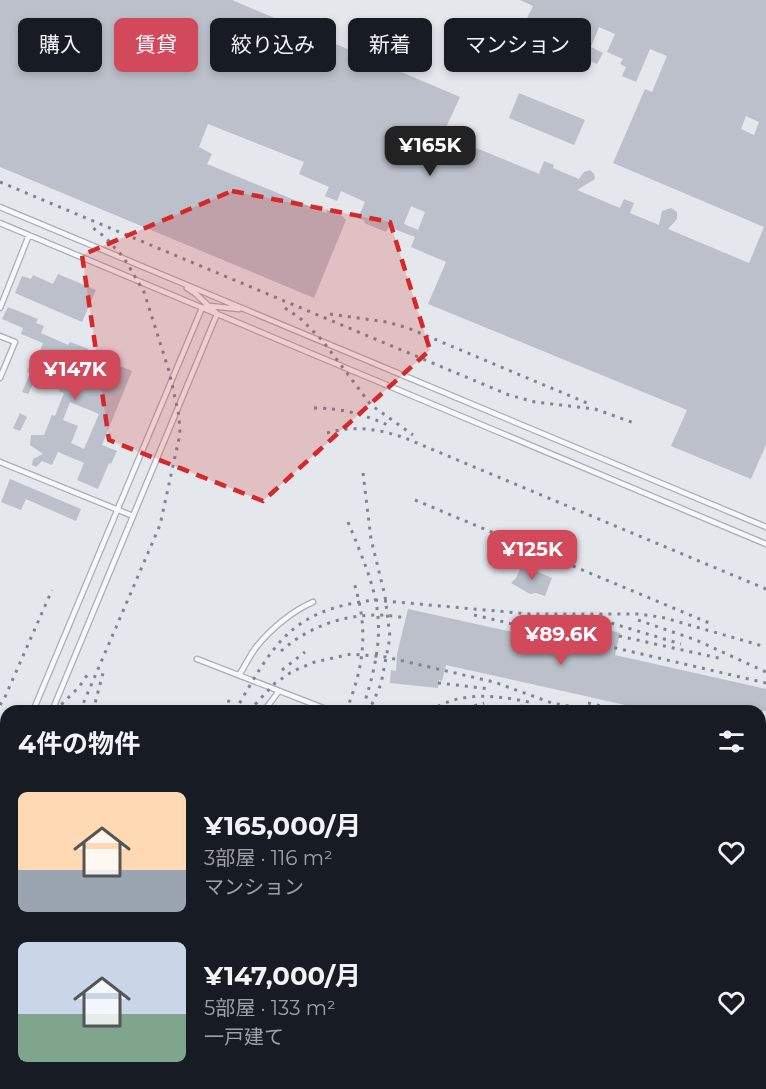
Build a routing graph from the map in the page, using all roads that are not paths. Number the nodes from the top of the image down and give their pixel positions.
1 (0, 207) edge
2 (0, 224) edge
3 (29, 236) junction
4 (172, 279) junction
5 (210, 306) junction
6 (0, 308) edge
7 (202, 308) junction
8 (251, 312) junction
9 (216, 314) junction
10 (0, 336) edge
11 (0, 378) edge
12 (0, 462) edge
13 (117, 510) junction
14 (132, 516) junction
15 (766, 527) edge
16 (766, 544) edge
17 (313, 602) dead end
18 (197, 659) dead end
19 (239, 675) junction
20 (279, 691) junction
21 (36, 705) edge
22 (54, 705) edge
23 (268, 705) edge
24 (315, 705) edge

1 - 4 lane
2 - 3 lane
3 - 6 lane
3 - 7 lane
4 - 5 lane
4 - 8 lane
5 - 7 lane
5 - 8 lane
5 - 9 lane
7 - 9 lane
7 - 13 lane
8 - 15 lane
9 - 14 lane
9 - 16 lane
10 - 11 lane
12 - 13 lane
13 - 14 lane
13 - 21 lane
14 - 22 lane
17 - 19 lane
18 - 19 lane
19 - 20 lane
20 - 23 lane
20 - 24 lane

